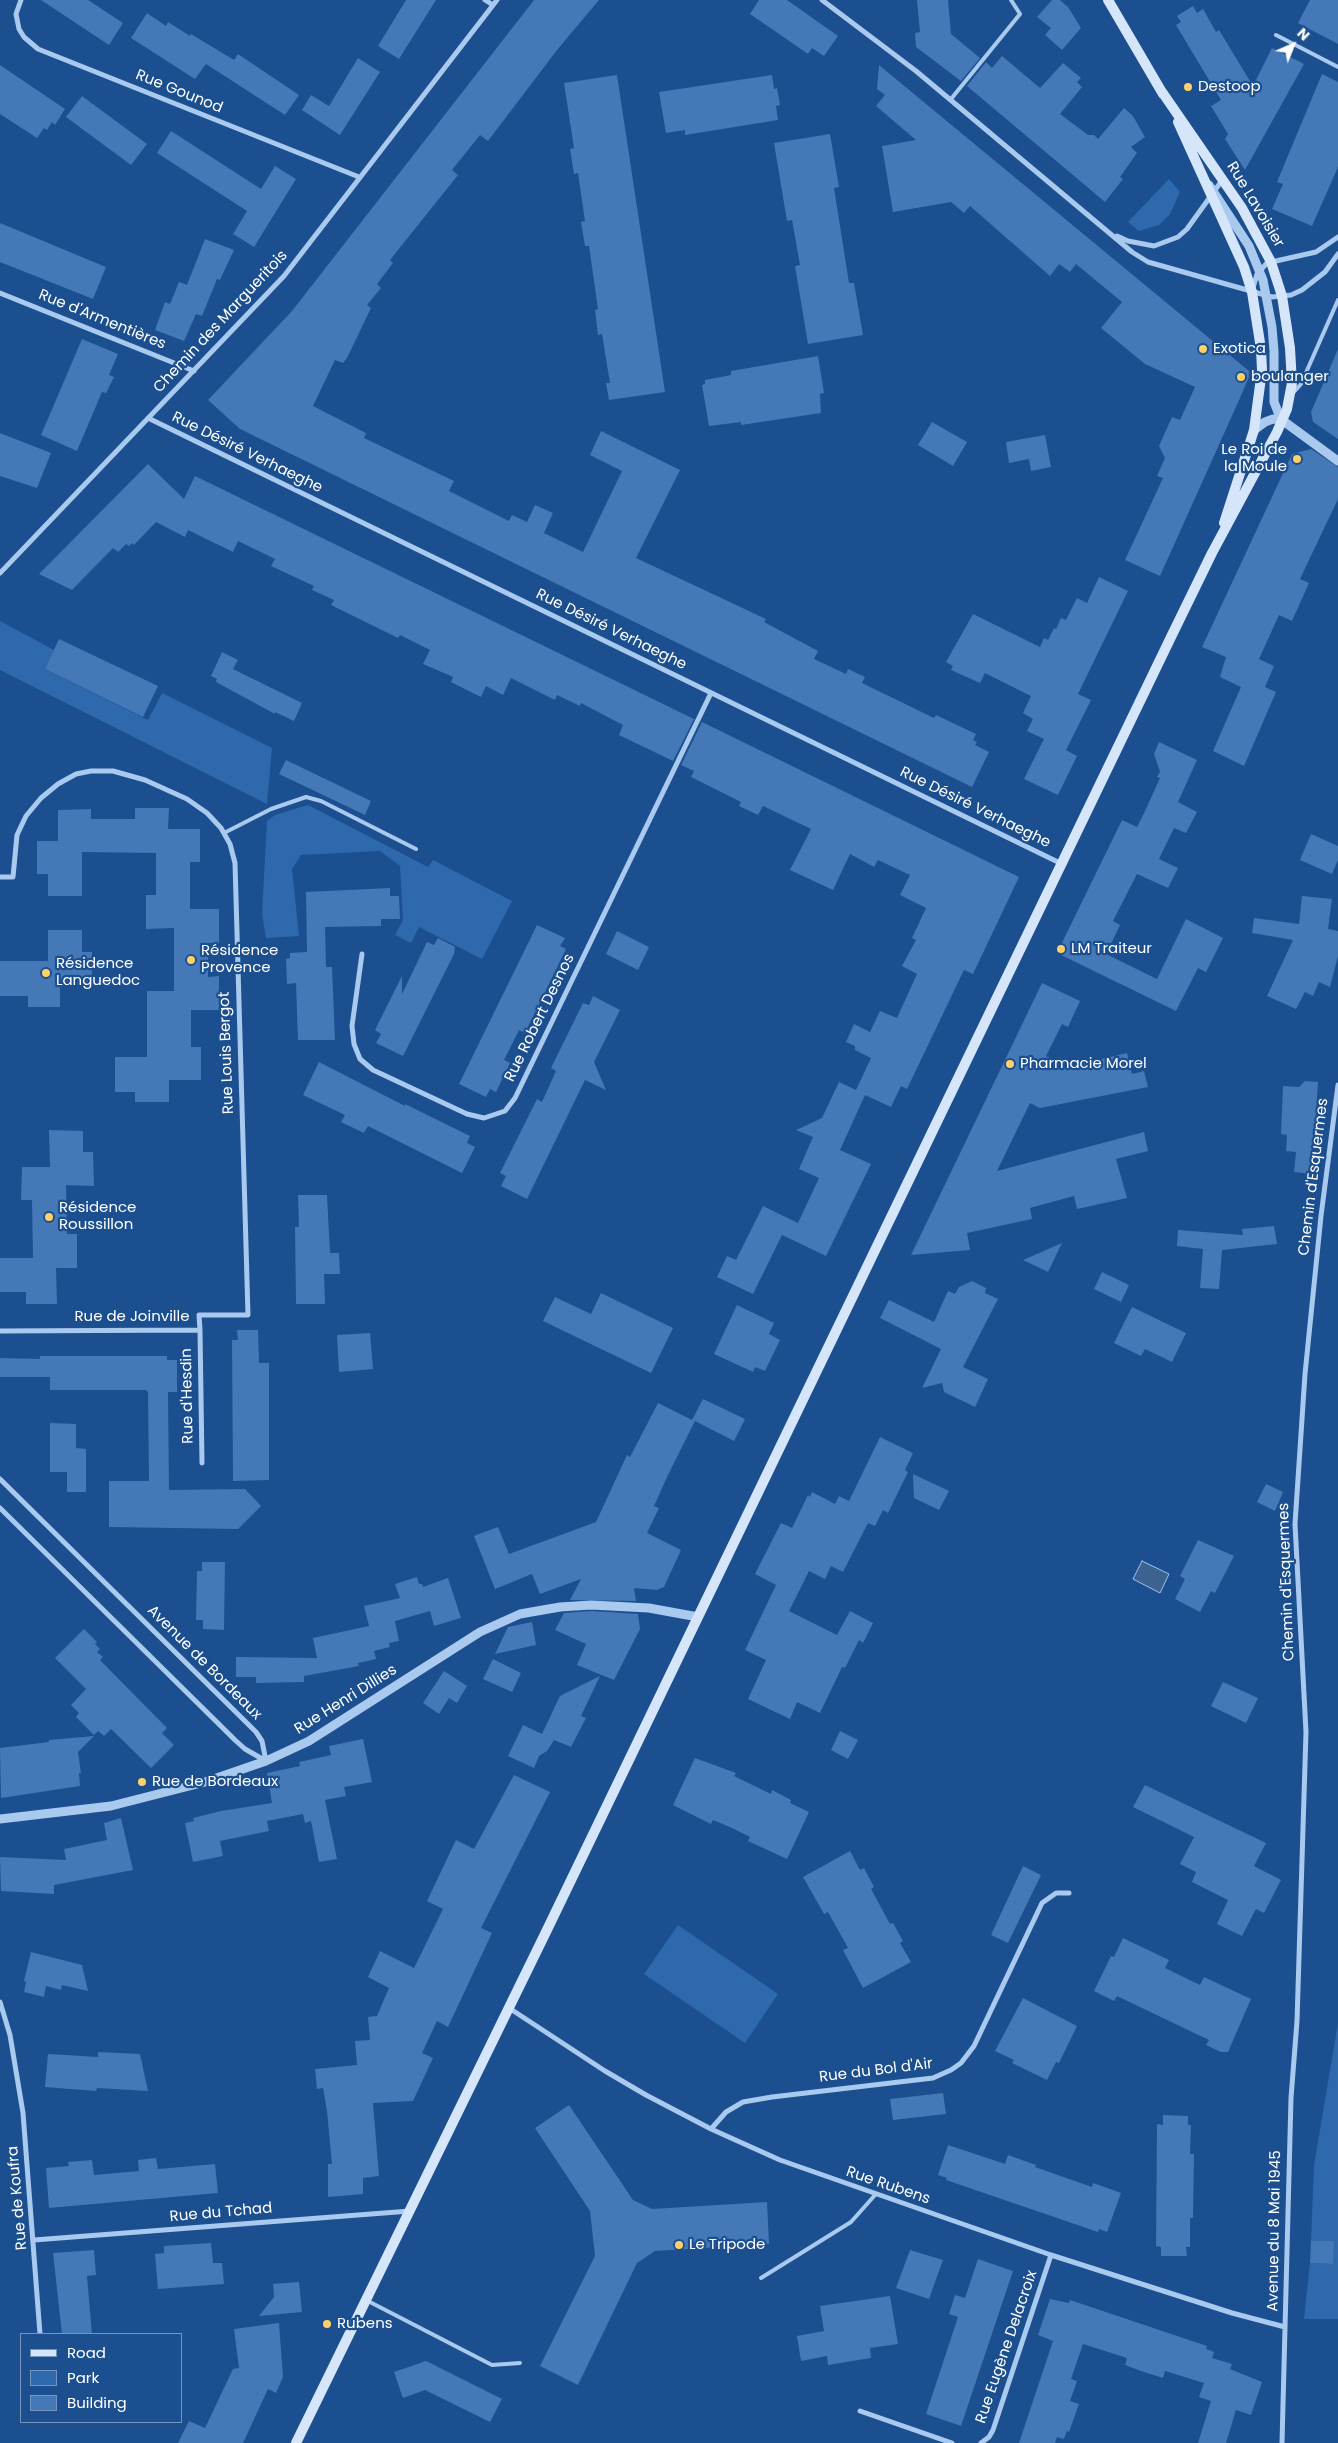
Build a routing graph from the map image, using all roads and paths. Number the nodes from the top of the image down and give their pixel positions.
1 (485, 0) edge
2 (497, 0) edge
3 (822, 0) edge
4 (1012, 0) edge
5 (1108, 0) edge
6 (20, 3) edge
7 (493, 5) junction
8 (1276, 35) dead end
9 (1338, 67) edge
10 (1160, 88) junction
11 (950, 99) junction
12 (359, 177) junction
13 (1224, 178) junction
14 (1213, 193) junction
15 (1112, 234) junction
16 (1338, 237) edge
17 (1338, 254) edge
18 (1271, 262) junction
19 (1259, 270) junction
20 (1252, 292) junction
21 (0, 293) edge
22 (1282, 296) junction
23 (1267, 297) junction
24 (1338, 300) edge
25 (194, 371) junction
26 (1290, 397) junction
27 (148, 418) junction
28 (1282, 420) junction
29 (1254, 430) junction
30 (1338, 461) edge
31 (1212, 553) junction
32 (0, 573) edge
33 (711, 693) junction
34 (224, 833) junction
35 (416, 849) dead end
36 (1062, 864) junction
37 (0, 877) edge
38 (362, 954) dead end
39 (1338, 1085) edge
40 (248, 1315) joint
41 (200, 1330) junction
42 (0, 1331) edge
43 (202, 1463) dead end
44 (0, 1479) edge
45 (0, 1508) edge
46 (698, 1617) junction
47 (266, 1761) junction
48 (0, 1819) edge
49 (1069, 1894) dead end
50 (0, 2002) edge
51 (509, 2008) junction
52 (1297, 2020) joint
53 (711, 2129) junction
54 (875, 2195) junction
55 (410, 2211) junction
56 (34, 2240) junction
57 (1051, 2255) junction
58 (761, 2278) dead end
59 (366, 2300) junction
60 (1285, 2327) junction
61 (40, 2333) edge
62 (520, 2363) dead end
63 (860, 2412) dead end
64 (296, 2443) edge
65 (952, 2443) edge
66 (981, 2443) edge
67 (1282, 2443) edge

1 - 7 street
2 - 7 street, Chemin des Margueritois
3 - 11 street
4 - 11 lane
5 - 10 main road, Rue Lavoisier
6 - 12 street, Rue Gounod
7 - 12 street, Chemin des Margueritois
8 - 9 lane
10 - 13 main road, Rue Lavoisier
10 - 14 main road, Rue Lavoisier
11 - 15 street
12 - 25 street, Chemin des Margueritois
13 - 14 street
13 - 18 main road, Rue Lavoisier
14 - 15 street
14 - 19 street, Rue Lavoisier
14 - 20 main road, Rue Lavoisier
15 - 20 street
16 - 18 street
17 - 22 street
18 - 19 street
18 - 22 main road, Rue Lavoisier
19 - 20 street
19 - 23 street, Rue Lavoisier
20 - 23 street
20 - 29 main road, Rue Lavoisier
21 - 25 street, Rue d'Armentières
22 - 23 street
22 - 26 main road, Rue Lavoisier
23 - 28 street, Rue Lavoisier
24 - 26 lane
25 - 27 street, Chemin des Margueritois
26 - 28 main road, Rue Lavoisier
27 - 32 street, Chemin des Margueritois
27 - 33 street, Rue Désiré Verhaeghe
28 - 29 street
28 - 30 street
28 - 31 main road
29 - 31 main road, Rue Lavoisier
31 - 36 main road
33 - 36 street, Rue Désiré Verhaeghe
33 - 38 street, Rue Robert Desnos
34 - 35 lane
34 - 37 street, Rue Louis Bergot
34 - 40 street, Rue Louis Bergot
36 - 46 main road
39 - 52 street, Chemin d'Esquermes
40 - 41 street, Rue de Joinville
41 - 42 street, Rue de Joinville
41 - 43 street, Rue d'Hesdin
44 - 47 street, Avenue de Bordeaux
45 - 47 street
46 - 47 street, Rue Henri Dillies
46 - 51 main road
47 - 48 street, Rue Henri Dillies
49 - 53 street, Rue du Bol d'Air
50 - 56 street, Rue de Koufra
51 - 53 street, Rue Rubens
51 - 55 main road
52 - 60 street, Avenue du 8 Mai 1945
53 - 54 street, Rue Rubens
54 - 57 street, Rue Rubens
54 - 58 lane
55 - 56 street, Rue du Tchad
55 - 59 main road
56 - 61 street, Rue de Koufra
57 - 60 street, Rue Rubens
57 - 66 street, Rue Eugène Delacroix
59 - 62 lane
59 - 64 main road
60 - 67 street, Avenue du 8 Mai 1945
63 - 65 street

